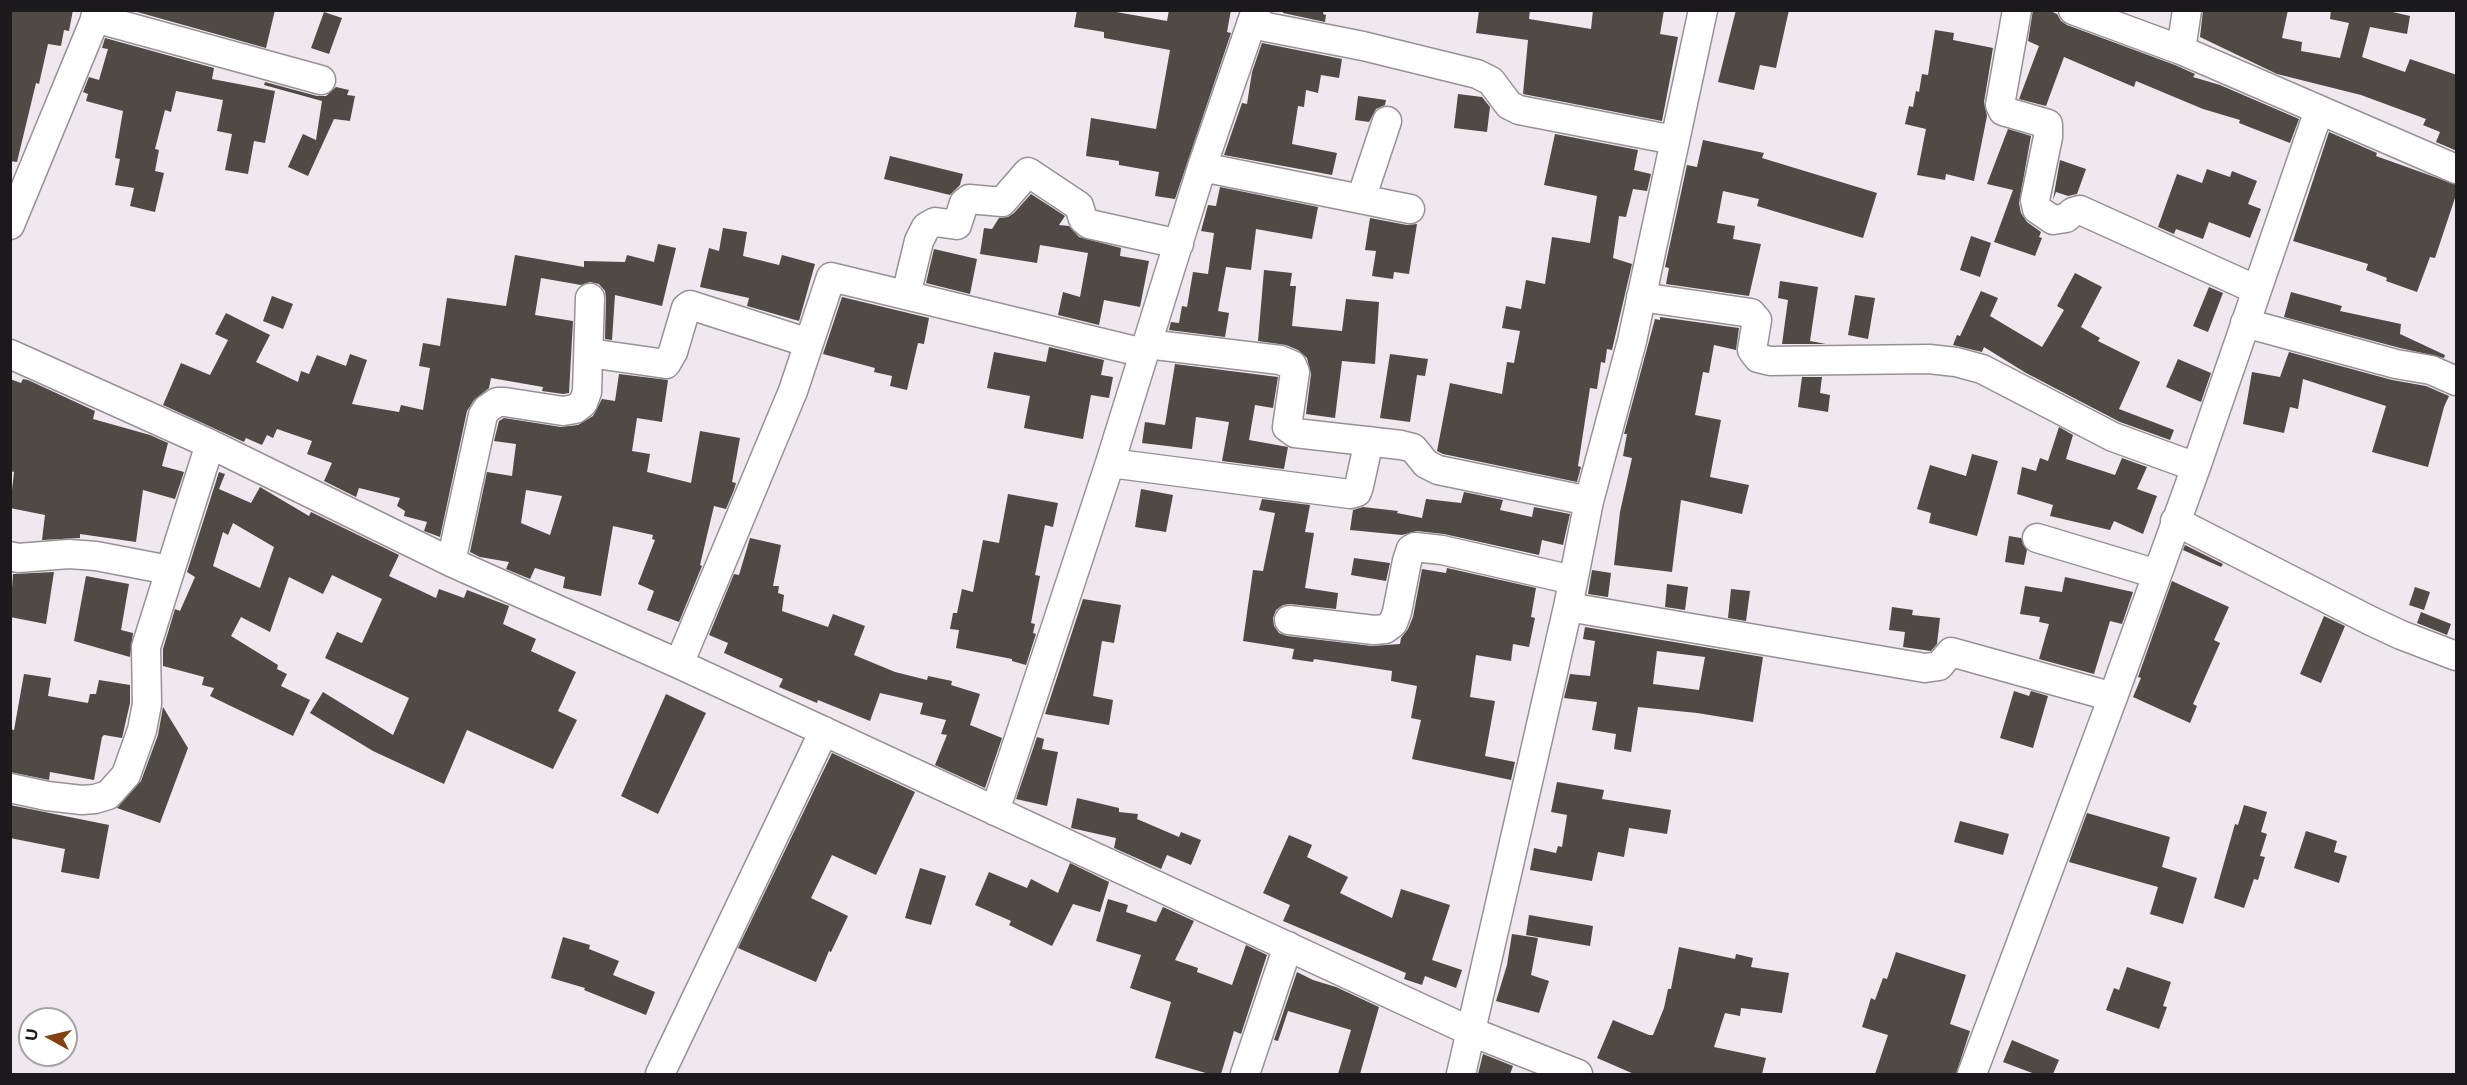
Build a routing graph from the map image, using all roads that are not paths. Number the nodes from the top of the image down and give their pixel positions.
1 (1703, 10) edge
2 (2017, 10) edge
3 (2073, 10) edge
4 (2187, 10) edge
5 (97, 14) edge
6 (1250, 15) edge
7 (2181, 50) junction
8 (321, 80) dead end
9 (2319, 110) junction
10 (1387, 122) dead end
11 (1674, 140) junction
12 (1202, 167) junction
13 (2457, 169) edge
14 (1361, 199) junction
15 (1410, 209) dead end
16 (10, 225) edge
17 (1179, 244) junction
18 (2257, 290) junction
19 (906, 295) junction
20 (1641, 297) junction
21 (590, 298) dead end
22 (2245, 323) junction
23 (809, 343) junction
24 (1145, 349) junction
25 (590, 353) junction
26 (10, 354) edge
27 (2457, 381) edge
28 (1368, 441) junction
29 (210, 444) junction
30 (1110, 463) junction
31 (2196, 467) junction
32 (1589, 501) junction
33 (2175, 521) junction
34 (2037, 538) dead end
35 (10, 556) edge
36 (451, 562) junction
37 (169, 570) junction
38 (2157, 574) junction
39 (1571, 594) junction
40 (1289, 620) dead end
41 (2457, 656) edge
42 (679, 664) junction
43 (2113, 697) junction
44 (824, 731) junction
45 (10, 788) edge
46 (995, 811) junction
47 (1288, 946) junction
48 (1472, 1032) junction
49 (660, 1074) edge
50 (1245, 1074) edge
51 (1461, 1074) edge
52 (1578, 1074) edge
53 (1972, 1074) edge

1 - 11 street
2 - 18 street
3 - 7 street
4 - 7 street
5 - 8 street
5 - 16 street
6 - 11 street
6 - 12 street
7 - 9 street
9 - 13 street
9 - 18 street
10 - 14 street
11 - 20 street
12 - 14 street
12 - 17 street
14 - 15 street
17 - 19 street
17 - 24 street
18 - 22 street
19 - 23 street
19 - 24 street
20 - 31 street
20 - 32 street
21 - 25 street
22 - 27 street
22 - 31 street
23 - 25 street
23 - 42 street
24 - 28 street
24 - 30 street
25 - 36 street
26 - 29 street
28 - 30 street
28 - 32 street
29 - 36 street
29 - 37 street
30 - 46 street
31 - 33 street
32 - 39 street
33 - 38 street
33 - 41 street
34 - 38 street
35 - 37 street
36 - 42 street
37 - 45 street
38 - 43 street
39 - 40 street
39 - 43 street
39 - 48 street
42 - 44 street
43 - 53 street
44 - 46 street
44 - 49 street
46 - 47 street
47 - 48 street
47 - 50 street
48 - 51 street
48 - 52 street

